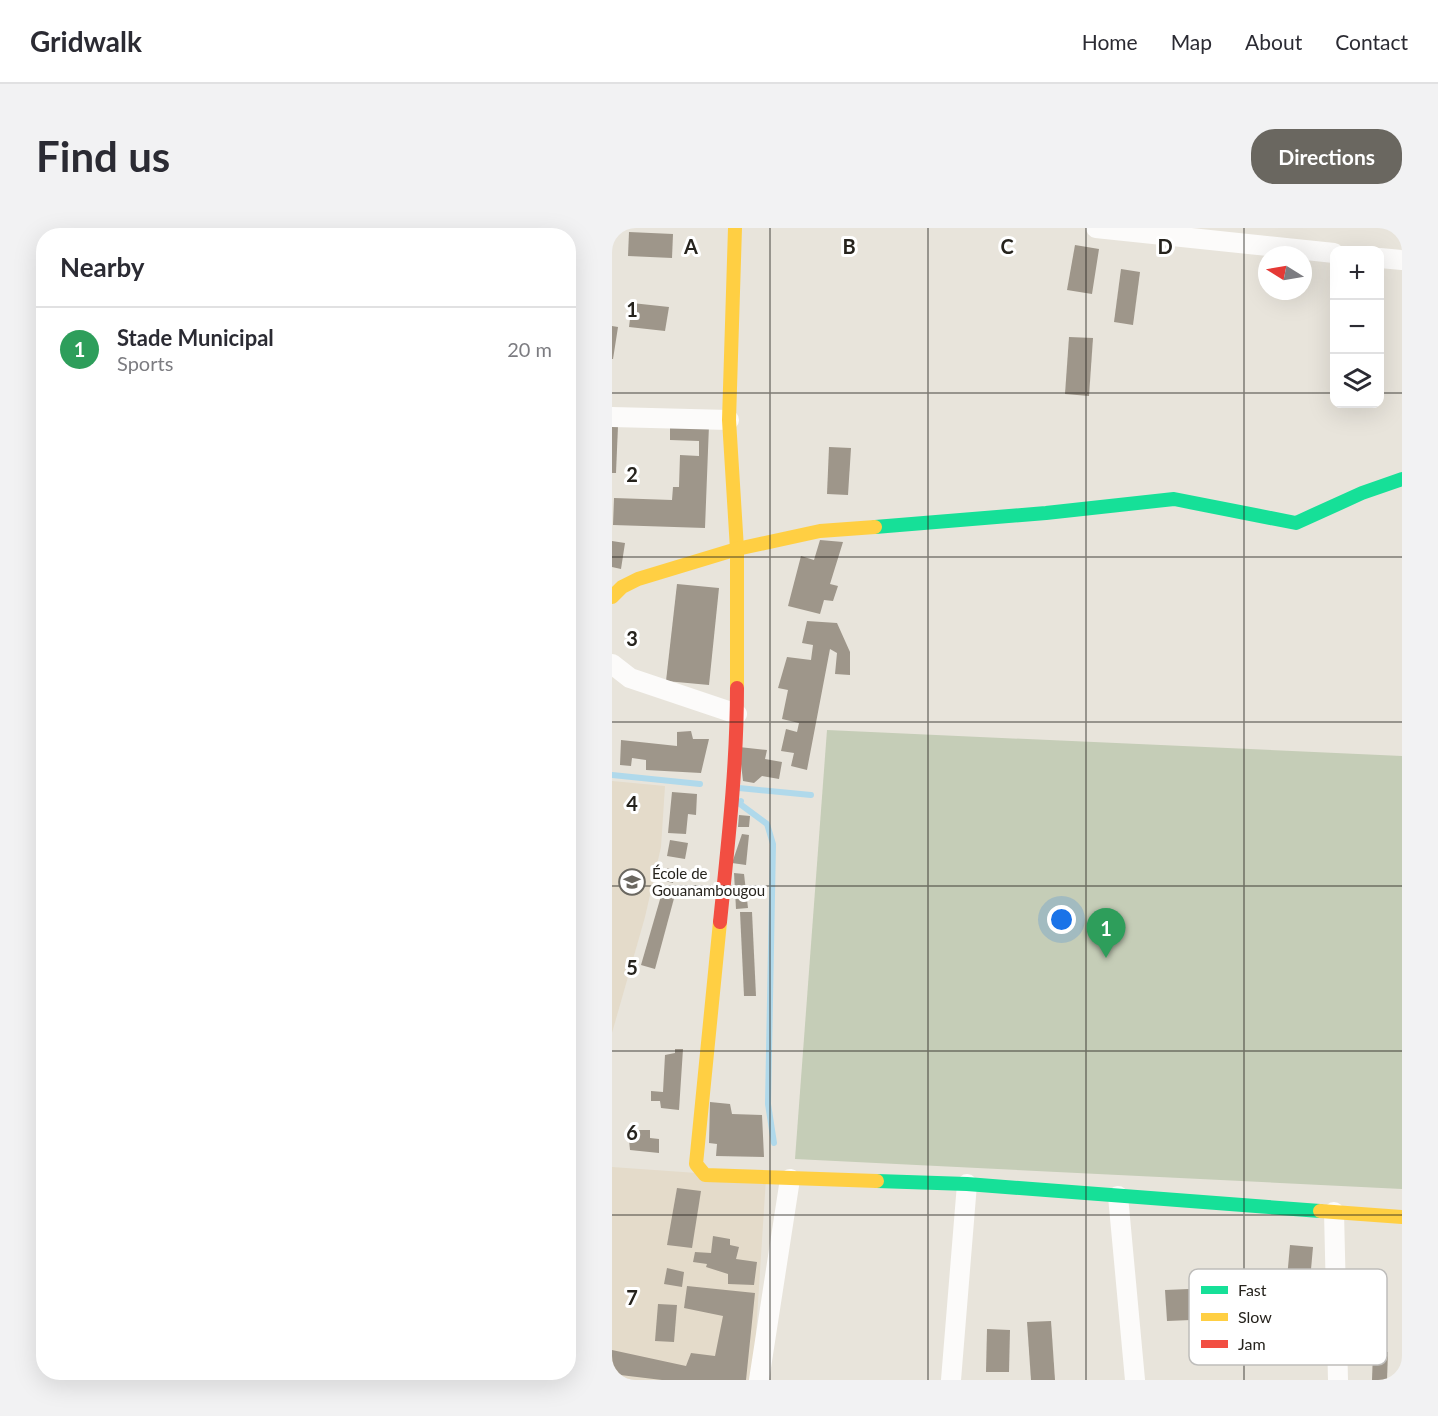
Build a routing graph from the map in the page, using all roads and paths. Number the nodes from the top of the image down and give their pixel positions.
1 (735, 228) edge
2 (1096, 228) edge
3 (1157, 231) edge
4 (1330, 252) edge
5 (1384, 259) edge
6 (1402, 261) edge
7 (612, 417) edge
8 (729, 420) junction
9 (1402, 479) edge
10 (736, 549) junction
11 (612, 597) edge
12 (612, 664) edge
13 (737, 714) junction
14 (790, 1179) junction
15 (966, 1184) junction
16 (1118, 1196) junction
17 (1334, 1212) junction
18 (1402, 1217) edge
19 (1335, 1269) edge
20 (1338, 1365) edge
21 (759, 1380) edge
22 (951, 1380) edge
23 (1135, 1380) edge
24 (1338, 1380) edge

1 - 8 street
2 - 3 street
3 - 4 street
5 - 6 street
7 - 8 street
8 - 10 street
9 - 10 street
10 - 11 street
10 - 13 street
12 - 13 street
13 - 14 street
14 - 15 street
14 - 21 street
15 - 16 street
15 - 22 street
16 - 17 street
16 - 23 street
17 - 18 street
17 - 19 street
20 - 24 street

